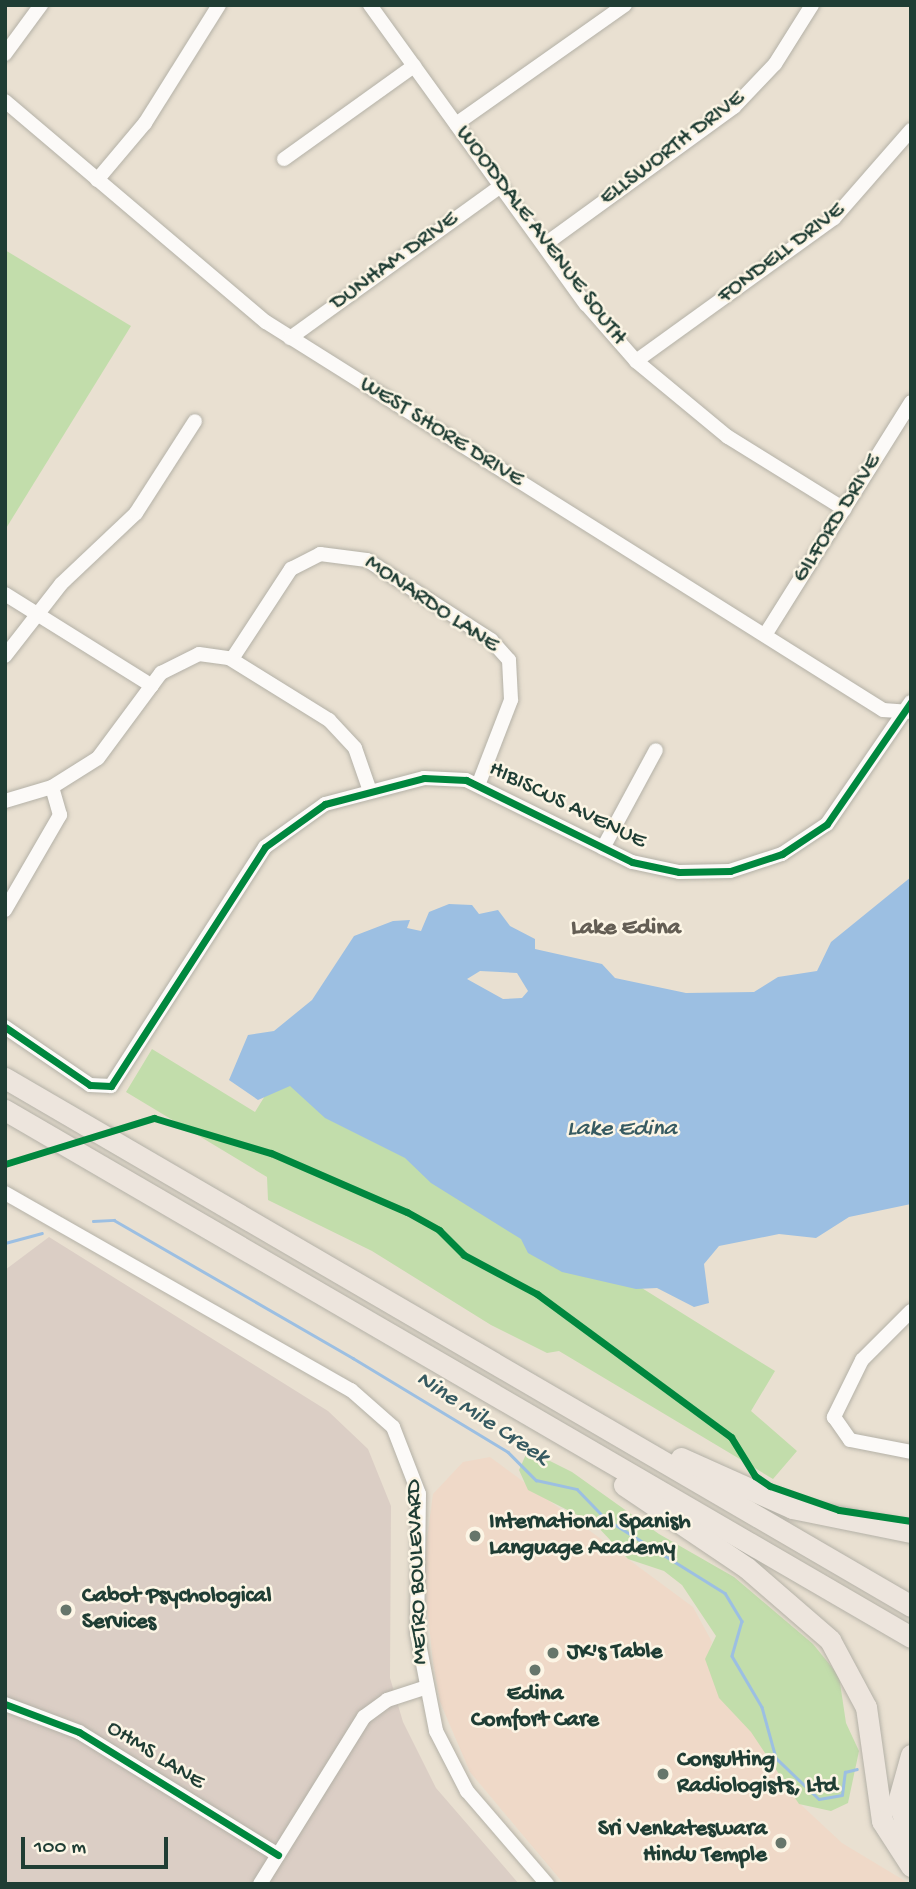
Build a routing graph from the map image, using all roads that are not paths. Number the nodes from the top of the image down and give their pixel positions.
1 (41, 5) edge
2 (219, 5) edge
3 (370, 5) edge
4 (625, 5) edge
5 (812, 5) edge
6 (5, 54) edge
7 (414, 66) junction
8 (5, 101) edge
9 (456, 124) junction
10 (911, 130) edge
11 (284, 159) dead end
12 (97, 180) junction
13 (501, 186) junction
14 (544, 245) junction
15 (290, 338) junction
16 (636, 361) junction
17 (911, 402) edge
18 (195, 421) dead end
19 (844, 509) junction
20 (5, 594) edge
21 (39, 615) junction
22 (765, 635) junction
23 (5, 656) edge
24 (232, 659) junction
25 (152, 686) junction
26 (909, 709) edge
27 (656, 750) dead end
28 (479, 783) junction
29 (51, 787) junction
30 (370, 791) junction
31 (5, 801) edge
32 (603, 848) junction
33 (5, 910) edge
34 (5, 1027) edge
35 (5, 1078) edge
36 (5, 1110) edge
37 (5, 1193) edge
38 (911, 1311) edge
39 (548, 1426) junction
40 (624, 1438) junction
41 (911, 1452) edge
42 (911, 1532) edge
43 (911, 1606) edge
44 (911, 1637) edge
45 (423, 1688) junction
46 (5, 1704) edge
47 (911, 1755) edge
48 (911, 1838) edge
49 (278, 1855) junction
50 (911, 1866) edge
51 (260, 1884) edge
52 (547, 1884) edge

1 - 6 street
2 - 12 street
3 - 7 street, WOODDALE AVENUE SOUTH
4 - 9 street
5 - 14 street, ELLSWORTH DRIVE
7 - 9 street, WOODDALE AVENUE SOUTH
7 - 11 street
8 - 12 street, WEST SHORE DRIVE
9 - 13 street, WOODDALE AVENUE SOUTH
10 - 16 street, FONDELL DRIVE
12 - 15 street, WEST SHORE DRIVE
13 - 14 street, WOODDALE AVENUE SOUTH
13 - 15 street, DUNHAM DRIVE
14 - 16 street, WOODDALE AVENUE SOUTH
15 - 22 street, WEST SHORE DRIVE
16 - 19 street, WOODDALE AVENUE SOUTH
17 - 19 street, GILFORD DRIVE
18 - 21 street
19 - 22 street, GILFORD DRIVE
20 - 21 street
21 - 23 street
21 - 25 street
22 - 26 street, WEST SHORE DRIVE
24 - 25 street
24 - 28 street, MONARDO LANE
24 - 30 street
25 - 29 street
26 - 32 street, HIBISCUS AVENUE
27 - 32 street
28 - 30 street, HIBISCUS AVENUE
28 - 32 street, HIBISCUS AVENUE
29 - 31 street
29 - 33 street
30 - 34 street, HIBISCUS AVENUE
35 - 40 highway
36 - 39 highway
37 - 45 street, METRO BOULEVARD
38 - 41 street
39 - 44 highway
39 - 50 highway
40 - 42 highway
40 - 43 highway
45 - 49 street
45 - 52 street, METRO BOULEVARD
46 - 49 street, OHMS LANE
47 - 48 highway
49 - 51 street

